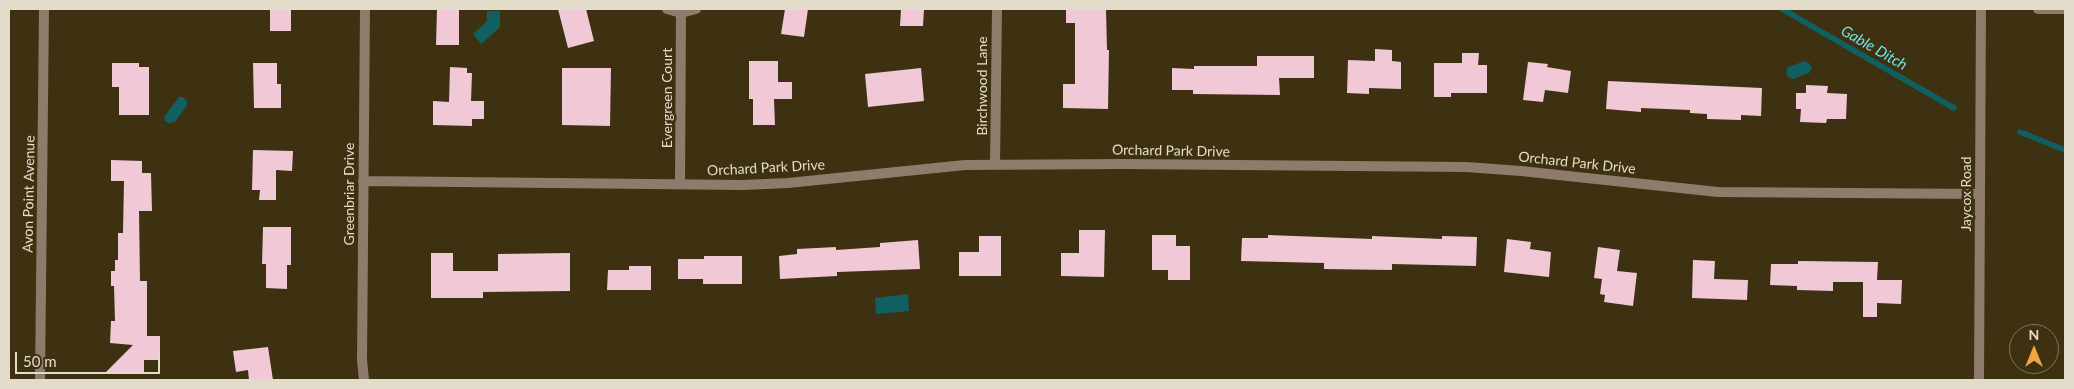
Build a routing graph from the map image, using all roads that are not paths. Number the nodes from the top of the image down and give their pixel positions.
1 (44, 9) edge
2 (365, 9) edge
3 (668, 9) edge
4 (696, 9) edge
5 (996, 9) edge
6 (1981, 9) edge
7 (2038, 9) edge
8 (2065, 9) edge
9 (681, 12) junction
10 (996, 164) junction
11 (363, 181) junction
12 (680, 184) junction
13 (1979, 194) junction
14 (40, 380) edge
15 (364, 380) edge
16 (1979, 380) edge

1 - 14 street, Avon Point Avenue
2 - 11 street, Greenbriar Drive
3 - 9 street
4 - 9 street
5 - 10 street, Birchwood Lane
6 - 13 street, Jaycox Road
7 - 8 street
9 - 12 street, Evergreen Court
10 - 12 street, Orchard Park Drive
10 - 13 street, Orchard Park Drive
11 - 12 street, Orchard Park Drive
11 - 15 street, Greenbriar Drive
13 - 16 street, Jaycox Road

